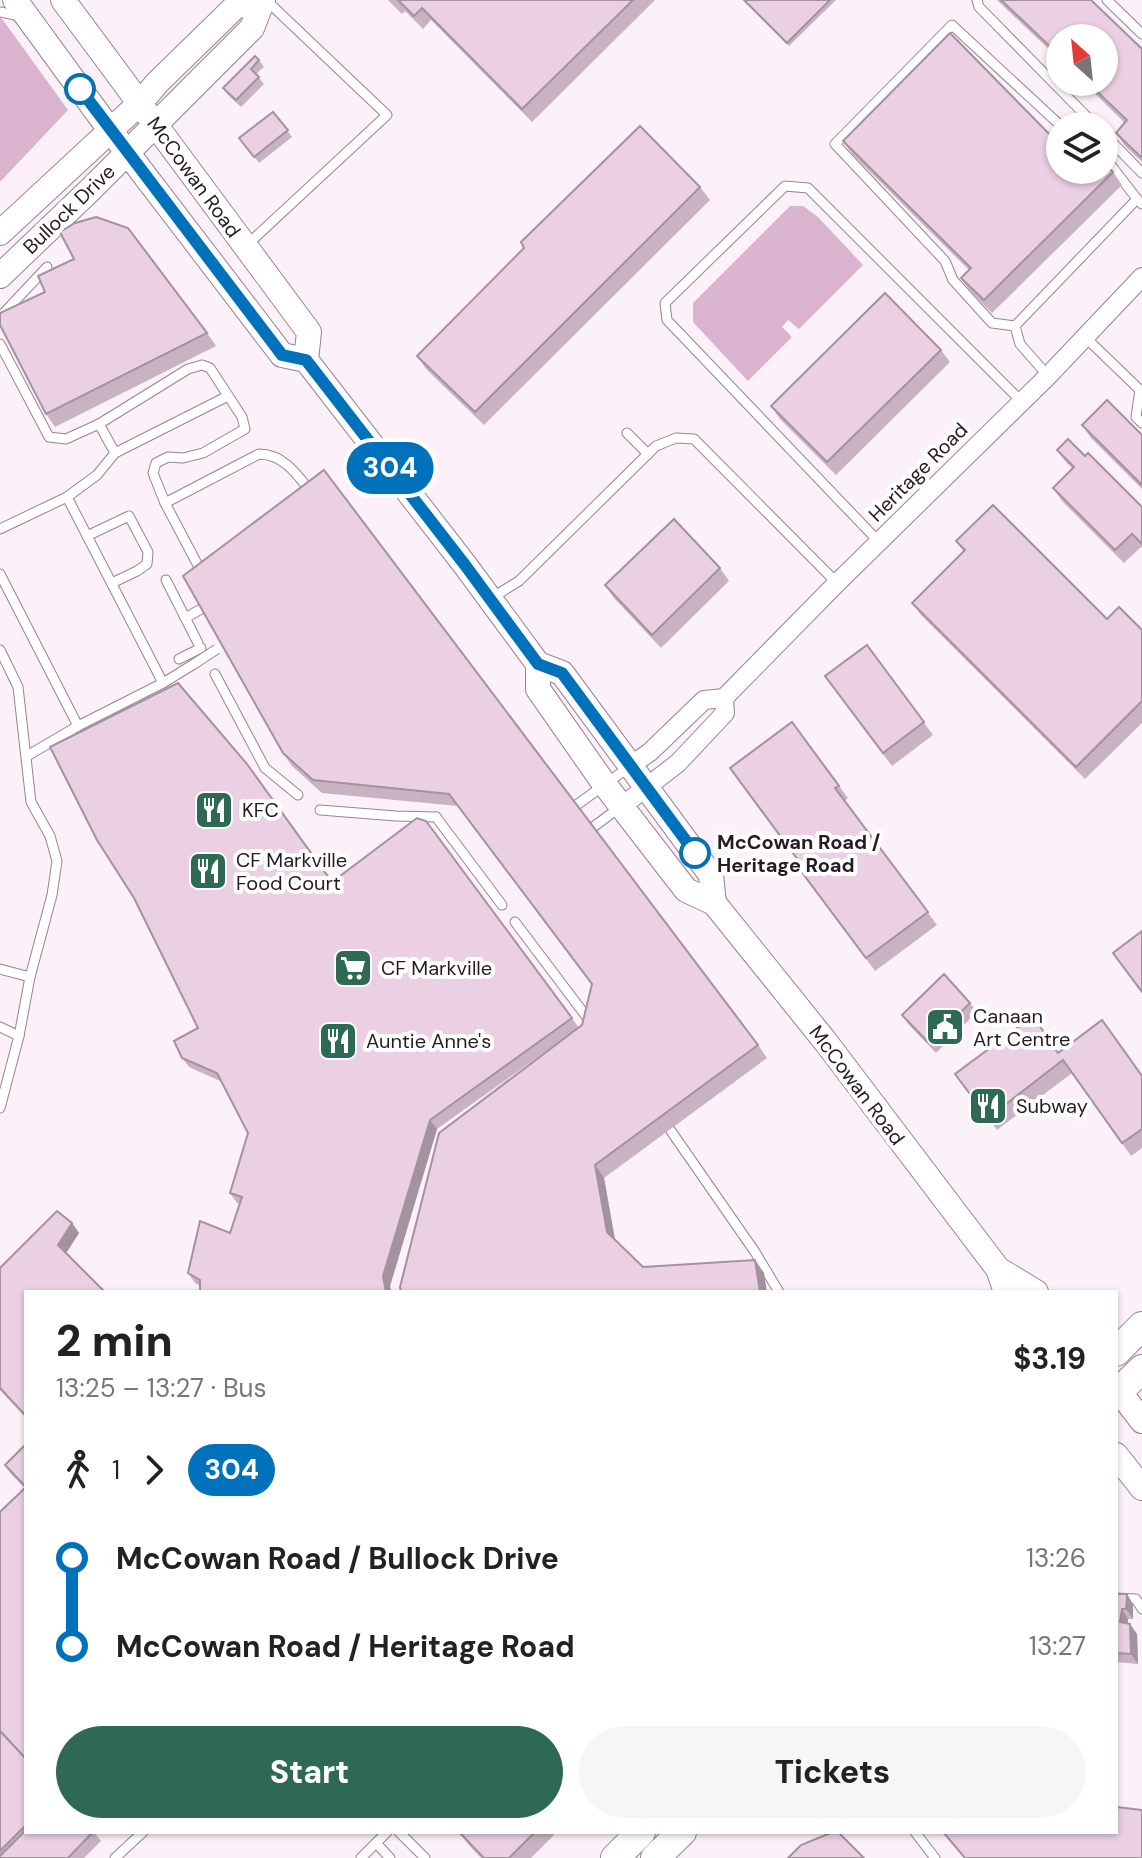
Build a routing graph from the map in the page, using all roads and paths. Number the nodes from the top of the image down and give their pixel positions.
1 (63, 0) edge
2 (262, 0) edge
3 (977, 0) edge
4 (1107, 0) edge
5 (22, 9) edge
6 (0, 12) edge
7 (1142, 34) edge
8 (140, 103) junction
9 (1046, 112) edge
10 (1082, 112) edge
11 (156, 125) junction
12 (110, 130) junction
13 (1118, 148) edge
14 (127, 152) junction
15 (1142, 173) edge
16 (1118, 174) edge
17 (1139, 201) edge
18 (0, 233) edge
19 (245, 246) junction
20 (47, 267) dead end
21 (0, 276) edge
22 (1142, 277) edge
23 (0, 317) edge
24 (1015, 326) junction
25 (1085, 337) junction
26 (0, 344) edge
27 (306, 360) junction
28 (1048, 376) junction
29 (1141, 390) edge
30 (228, 396) junction
31 (1022, 402) junction
32 (1142, 423) edge
33 (99, 424) junction
34 (627, 433) dead end
35 (115, 453) junction
36 (648, 454) junction
37 (311, 492) edge
38 (67, 497) junction
39 (165, 503) junction
40 (0, 529) edge
41 (87, 536) junction
42 (879, 542) junction
43 (0, 574) edge
44 (205, 579) edge
45 (166, 580) dead end
46 (112, 583) junction
47 (837, 583) junction
48 (490, 599) junction
49 (203, 608) edge
50 (185, 618) junction
51 (221, 647) edge
52 (0, 650) edge
53 (179, 659) dead end
54 (538, 664) junction
55 (215, 674) dead end
56 (163, 683) junction
57 (724, 698) junction
58 (78, 726) junction
59 (27, 756) junction
60 (630, 766) junction
61 (605, 785) junction
62 (646, 787) junction
63 (298, 795) dead end
64 (622, 806) junction
65 (320, 810) dead end
66 (558, 820) edge
67 (580, 836) edge
68 (714, 903) junction
69 (502, 905) dead end
70 (515, 922) dead end
71 (0, 969) edge
72 (30, 977) junction
73 (0, 1027) edge
74 (594, 1027) edge
75 (19, 1036) junction
76 (0, 1038) edge
77 (0, 1108) edge
78 (671, 1131) dead end
79 (1002, 1280) edge
80 (778, 1290) edge
81 (1030, 1290) edge
82 (1142, 1326) edge
83 (1118, 1350) edge
84 (1142, 1369) edge
85 (1118, 1390) edge
86 (1118, 1392) edge
87 (1142, 1421) edge
88 (1118, 1458) edge
89 (1142, 1488) edge
90 (1118, 1598) edge
91 (1142, 1609) edge
92 (141, 1834) edge
93 (385, 1834) edge
94 (401, 1834) edge
95 (639, 1834) edge
96 (680, 1834) edge
97 (917, 1834) edge
98 (376, 1843) junction
99 (115, 1858) edge
100 (361, 1858) edge
101 (390, 1858) edge
102 (425, 1858) edge
103 (615, 1858) edge
104 (655, 1858) edge
105 (935, 1858) edge

1 - 8 main road, McCowan Road
2 - 8 main road, Bullock Drive
2 - 11 main road, Bullock Drive
2 - 19 lane
3 - 10 lane
4 - 7 lane
5 - 6 lane
5 - 12 main road, McCowan Road
8 - 11 main road, McCowan Road
8 - 12 main road, Bullock Drive
9 - 24 lane
11 - 14 main road, Bullock Drive
11 - 19 main road, McCowan Road
12 - 14 main road, McCowan Road
12 - 18 main road, Bullock Drive
13 - 15 lane
14 - 21 main road, Bullock Drive
14 - 27 main road, McCowan Road
16 - 17 lane
17 - 24 lane
19 - 27 main road, McCowan Road
20 - 23 lane
22 - 25 street, Heritage Road
24 - 28 lane
25 - 28 street, Heritage Road
25 - 29 lane
26 - 33 lane
27 - 48 main road, McCowan Road
28 - 31 street, Heritage Road
29 - 32 lane
30 - 33 lane
30 - 35 lane
30 - 39 lane
31 - 42 street, Heritage Road
31 - 42 lane
33 - 35 lane
34 - 36 lane
35 - 38 lane
36 - 47 lane
36 - 48 lane
37 - 39 lane
38 - 40 lane
38 - 41 lane
39 - 44 lane
41 - 46 lane
41 - 46 lane
42 - 47 street, Heritage Road
43 - 58 lane
45 - 50 lane
46 - 56 lane
47 - 57 street, Heritage Road
48 - 54 main road, McCowan Road
49 - 50 lane
50 - 53 lane
51 - 56 lane, bridge
52 - 59 lane
54 - 60 main road, McCowan Road
54 - 61 main road, McCowan Road
55 - 63 lane
56 - 58 lane
57 - 60 street, Heritage Road
57 - 62 street, Heritage Road
58 - 59 lane
59 - 72 lane
60 - 61 lane
60 - 62 main road, McCowan Road
61 - 64 main road, McCowan Road
61 - 66 lane
62 - 64 street, Heritage Road
62 - 68 main road, McCowan Road
64 - 67 lane
64 - 68 main road, McCowan Road
65 - 69 lane
68 - 79 main road, McCowan Road
70 - 74 lane
71 - 72 lane
72 - 75 lane
73 - 75 lane
75 - 76 lane
75 - 77 lane
78 - 80 lane
79 - 81 main road, McCowan Road
82 - 83 main road
84 - 85 main road
86 - 87 main road
88 - 89 main road
90 - 91 lane
92 - 99 lane
93 - 98 lane
94 - 102 lane
95 - 103 main road
96 - 104 main road
97 - 105 lane
98 - 100 lane
98 - 101 lane

